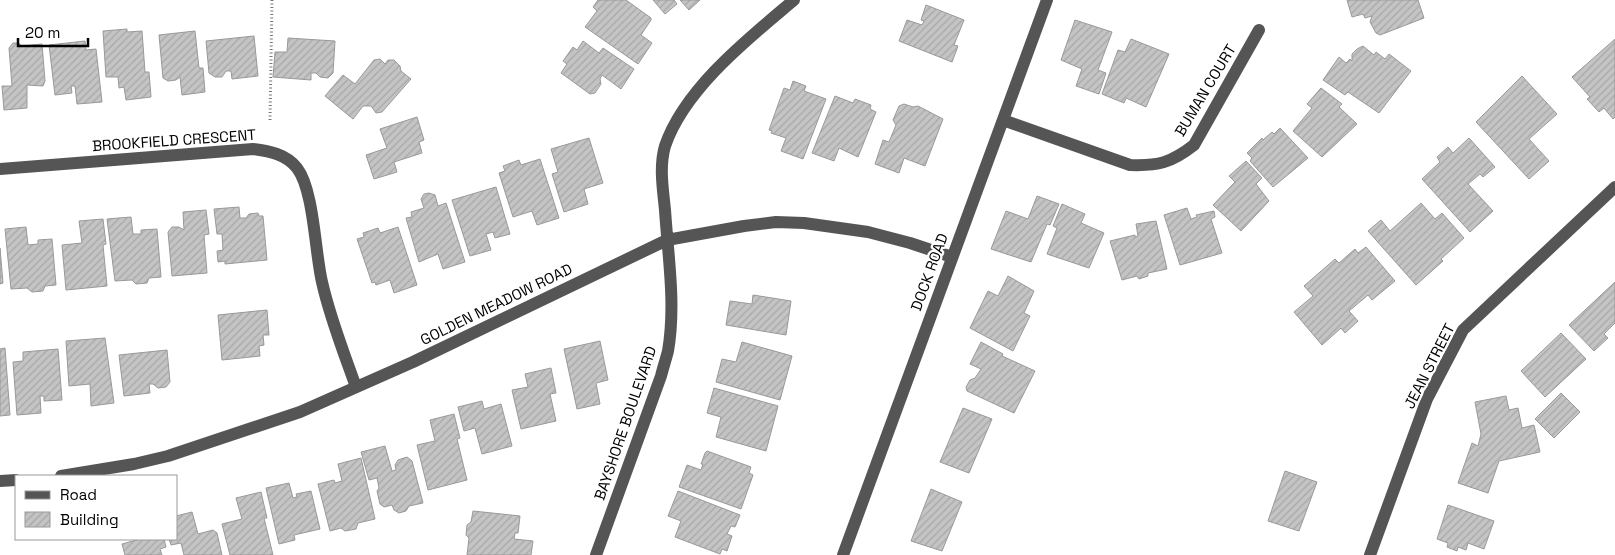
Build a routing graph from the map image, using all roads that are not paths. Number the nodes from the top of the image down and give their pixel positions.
1 (794, 0) edge
2 (1047, 0) edge
3 (1259, 30) dead end
4 (1002, 120) junction
5 (0, 170) edge
6 (1615, 188) edge
7 (667, 240) junction
8 (952, 257) junction
9 (356, 387) junction
10 (66, 475) edge
11 (15, 480) edge
12 (0, 481) edge
13 (596, 555) edge
14 (843, 555) edge
15 (1370, 555) edge

1 - 7 street, BAYSHORE BOULEVARD
2 - 4 street, DOCK ROAD
3 - 4 street, BUMAN COURT
4 - 8 street, DOCK ROAD
5 - 9 street, BROOKFIELD CRESCENT
6 - 15 street, JEAN STREET
7 - 8 street, GOLDEN MEADOW ROAD
7 - 9 street, GOLDEN MEADOW ROAD
7 - 13 street, BAYSHORE BOULEVARD
8 - 14 street, DOCK ROAD
9 - 10 street, GOLDEN MEADOW ROAD
11 - 12 street

